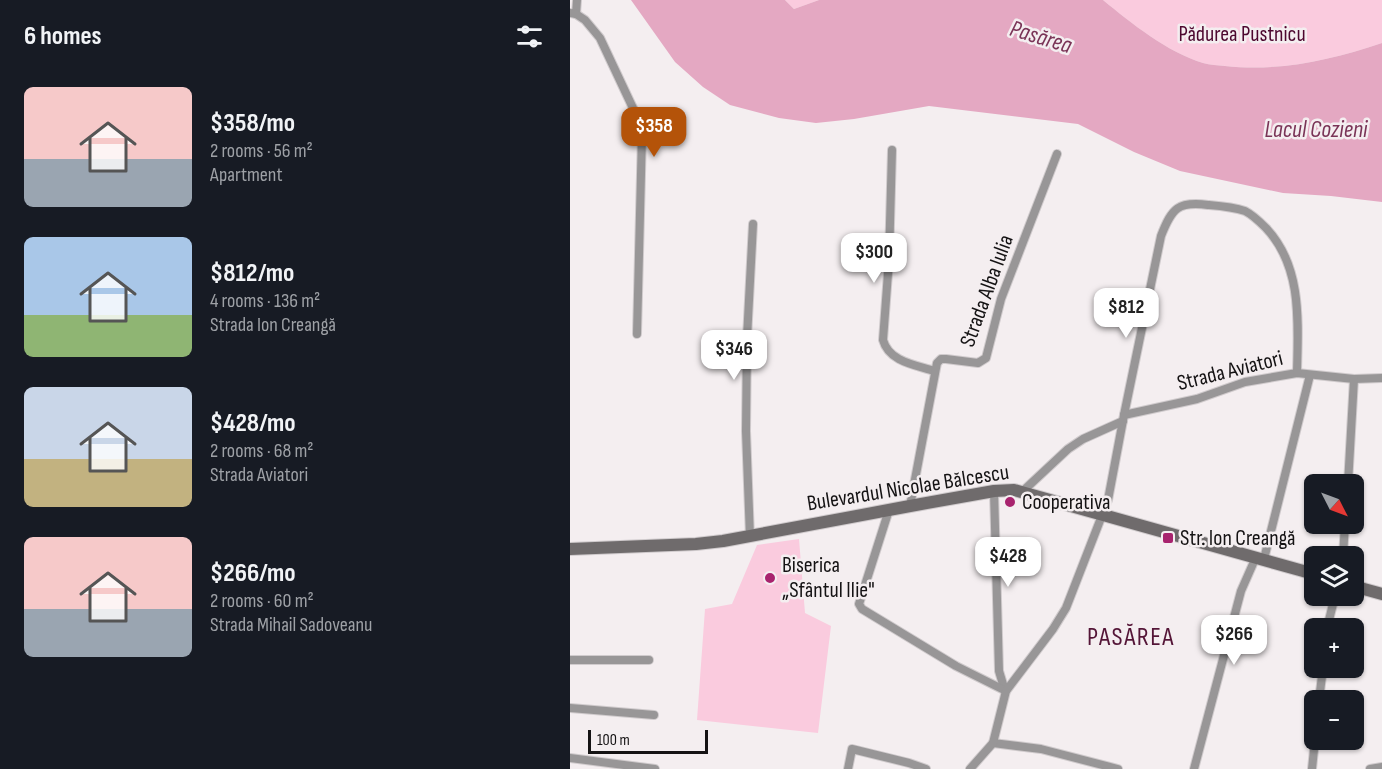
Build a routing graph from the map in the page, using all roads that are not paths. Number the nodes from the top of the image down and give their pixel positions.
1 (577, 0) edge
2 (573, 14) edge
3 (892, 150) dead end
4 (1057, 154) dead end
5 (753, 224) dead end
6 (637, 334) dead end
7 (934, 371) junction
8 (1297, 373) junction
9 (1310, 375) junction
10 (1382, 378) edge
11 (1354, 379) junction
12 (1123, 418) junction
13 (1349, 474) edge
14 (993, 491) junction
15 (1023, 491) junction
16 (910, 506) junction
17 (889, 510) junction
18 (1102, 516) junction
19 (750, 537) junction
20 (570, 549) edge
21 (1260, 558) junction
22 (1304, 571) edge
23 (1364, 589) edge
24 (1382, 594) edge
25 (570, 660) edge
26 (649, 660) dead end
27 (1006, 691) junction
28 (570, 708) edge
29 (654, 715) dead end
30 (993, 742) junction
31 (1314, 750) edge
32 (570, 758) edge
33 (1092, 766) edge
34 (1382, 767) edge
35 (655, 769) edge
36 (848, 769) edge
37 (926, 769) edge
38 (970, 769) edge
39 (1118, 769) edge
40 (1194, 769) edge
41 (1312, 769) edge
42 (1370, 769) edge

1 - 2 street
2 - 6 street
3 - 7 street
4 - 7 street, Strada Alba Iulia
5 - 19 street
7 - 16 street
8 - 9 street, Strada Aviatori
8 - 12 street, Strada Aviatori
8 - 12 street
9 - 11 street, Strada Aviatori
9 - 21 street
10 - 11 street, Strada Aviatori
11 - 13 street
12 - 15 street, Strada Aviatori
12 - 18 street
14 - 15 main road, Bulevardul Nicolae Bălcescu
14 - 16 main road, Bulevardul Nicolae Bălcescu
14 - 27 street
15 - 18 main road, Bulevardul Nicolae Bălcescu
16 - 17 main road, Bulevardul Nicolae Bălcescu
17 - 19 main road, Bulevardul Nicolae Bălcescu
17 - 27 street
18 - 21 main road, Bulevardul Nicolae Bălcescu
18 - 27 street
19 - 20 main road, Bulevardul Nicolae Bălcescu
21 - 22 main road, Bulevardul Nicolae Bălcescu
21 - 40 street
23 - 24 main road
25 - 26 street
27 - 30 street
28 - 29 street
30 - 33 street
30 - 38 street
31 - 41 street
32 - 35 street
33 - 39 street
34 - 42 street
36 - 37 street

